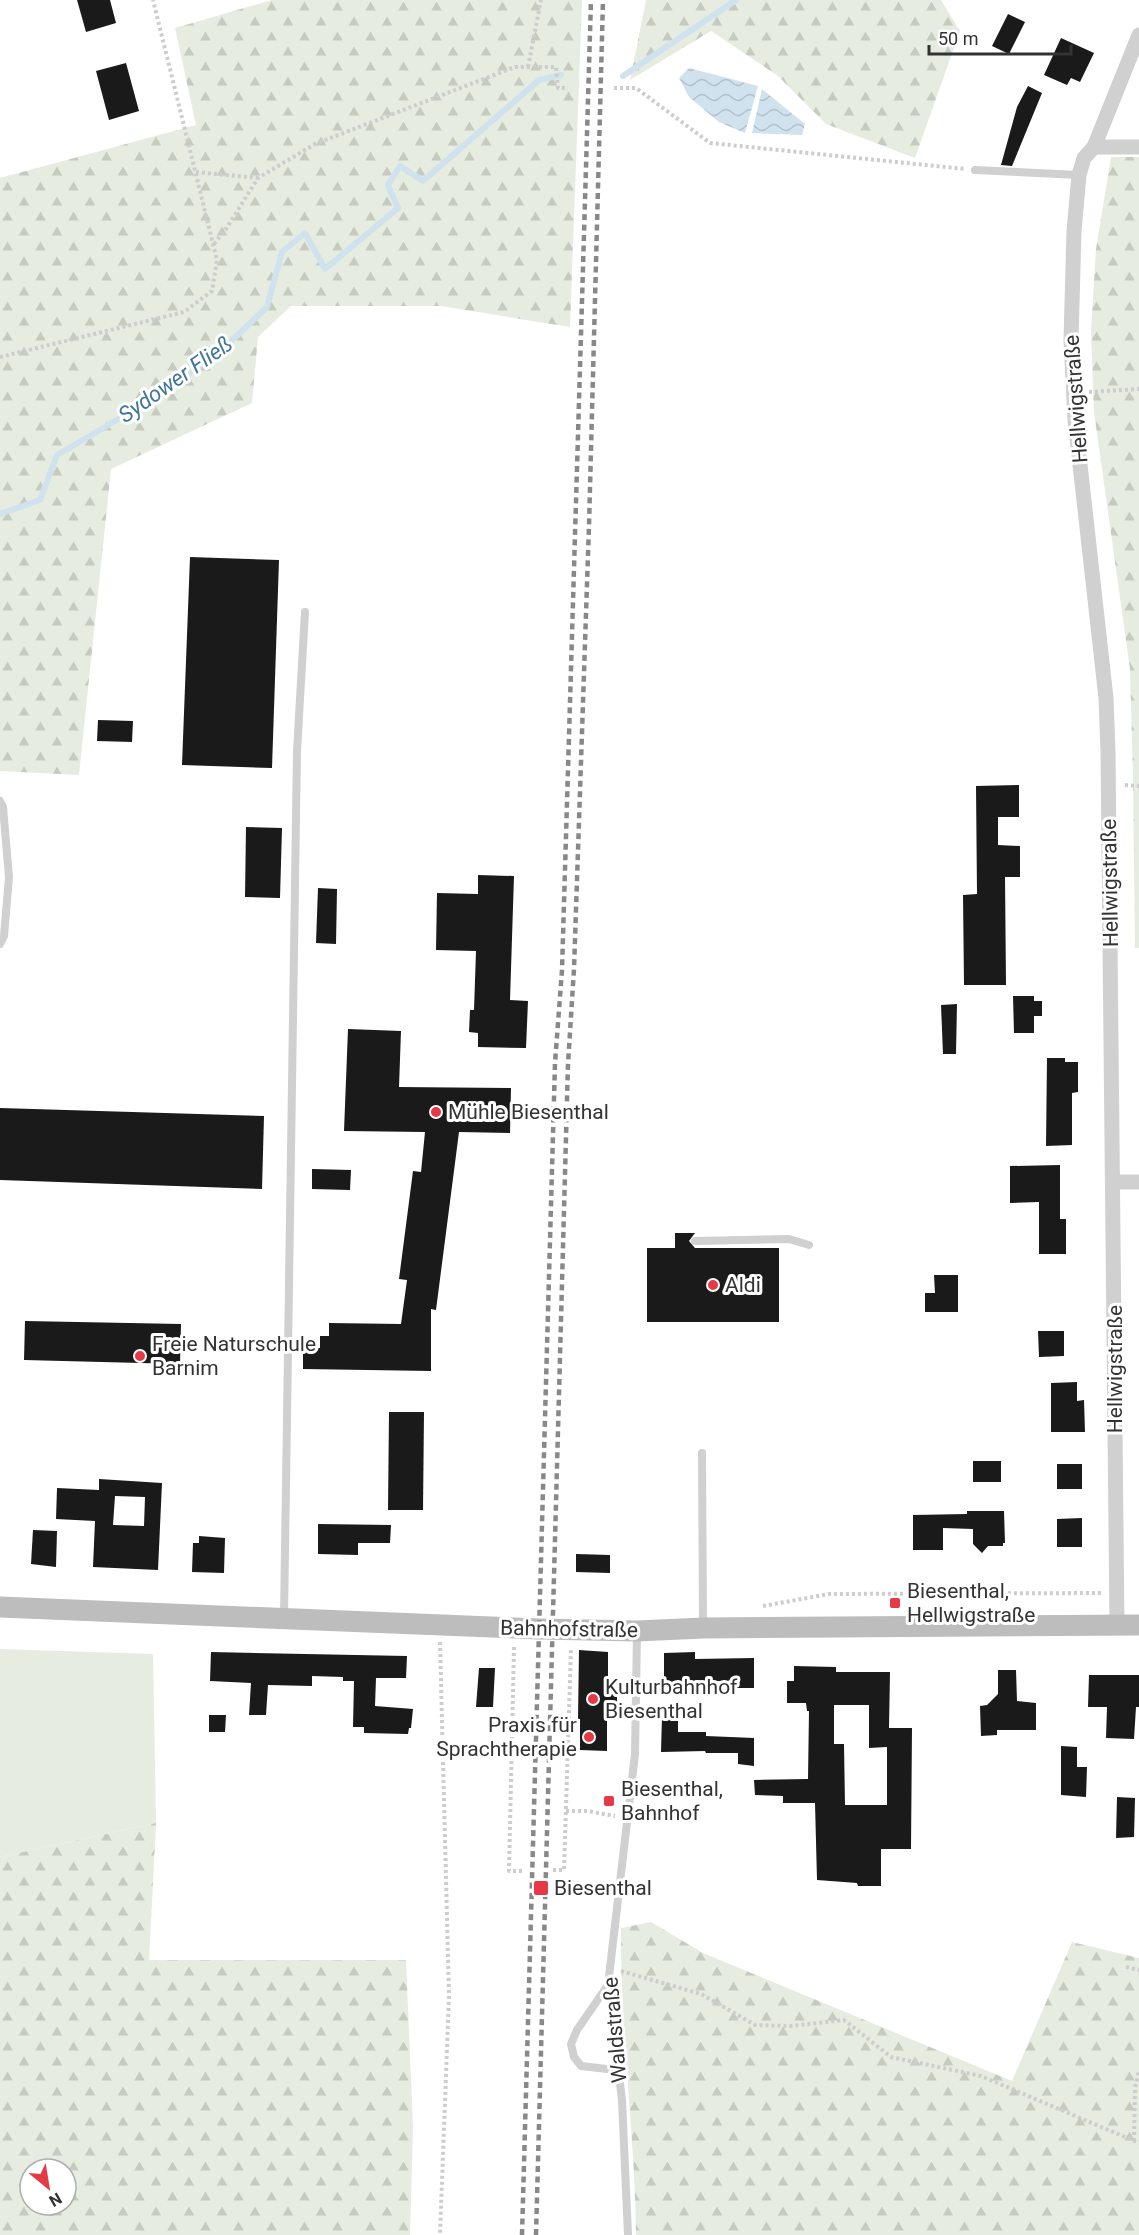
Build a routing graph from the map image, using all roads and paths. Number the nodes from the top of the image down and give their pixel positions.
1 (153, 0) edge
2 (541, 0) edge
3 (1139, 35) edge
4 (528, 67) junction
5 (568, 88) dead end
6 (614, 88) dead end
7 (1094, 147) junction
8 (1139, 147) edge
9 (975, 170) joint
10 (196, 172) junction
11 (1079, 175) junction
12 (258, 178) junction
13 (213, 244) junction
14 (0, 357) edge
15 (1139, 389) edge
16 (1073, 393) junction
17 (305, 612) dead end
18 (0, 801) edge
19 (0, 944) edge
20 (1114, 1182) junction
21 (1139, 1182) edge
22 (695, 1240) dead end
23 (810, 1245) dead end
24 (702, 1453) dead end
25 (1117, 1593) junction
26 (0, 1607) edge
27 (758, 1607) dead end
28 (284, 1618) junction
29 (440, 1625) junction
30 (1139, 1625) edge
31 (1117, 1626) junction
32 (515, 1628) junction
33 (703, 1628) junction
34 (572, 1630) junction
35 (637, 1631) junction
36 (566, 1811) junction
37 (626, 1817) junction
38 (554, 1870) dead end
39 (523, 1871) dead end
40 (1126, 1967) dead end
41 (609, 1968) junction
42 (1139, 1970) edge
43 (608, 1985) junction
44 (618, 2067) junction
45 (1139, 2071) edge
46 (1134, 2141) junction
47 (1139, 2143) edge
48 (440, 2235) edge
49 (628, 2235) edge

1 - 10 path
2 - 4 path
3 - 7 street, Hellwigstraße
4 - 5 path
4 - 12 path
6 - 9 path
7 - 8 street
7 - 11 street, Hellwigstraße
9 - 11 lane
10 - 12 path
10 - 13 path
11 - 16 street, Hellwigstraße
12 - 13 path
13 - 14 path
15 - 16 path
16 - 20 street, Hellwigstraße
17 - 28 lane
18 - 19 lane
20 - 21 street
20 - 25 street, Hellwigstraße
22 - 23 lane
24 - 33 lane
25 - 27 path
25 - 31 street, Hellwigstraße
26 - 28 main road, Bahnhofstraße
28 - 29 main road, Bahnhofstraße
29 - 32 main road, Bahnhofstraße
29 - 48 path
30 - 31 main road, Bahnhofstraße
31 - 33 main road, Bahnhofstraße
32 - 34 main road, Bahnhofstraße
32 - 39 path
33 - 35 main road, Bahnhofstraße
34 - 35 main road, Bahnhofstraße
34 - 36 path
35 - 37 lane, Waldstraße
36 - 37 path
36 - 38 path
37 - 41 lane, Waldstraße
40 - 42 path
41 - 43 lane, Waldstraße
41 - 46 path
43 - 44 lane, Waldstraße
43 - 44 lane
44 - 49 lane, Waldstraße
45 - 46 path
46 - 47 path

